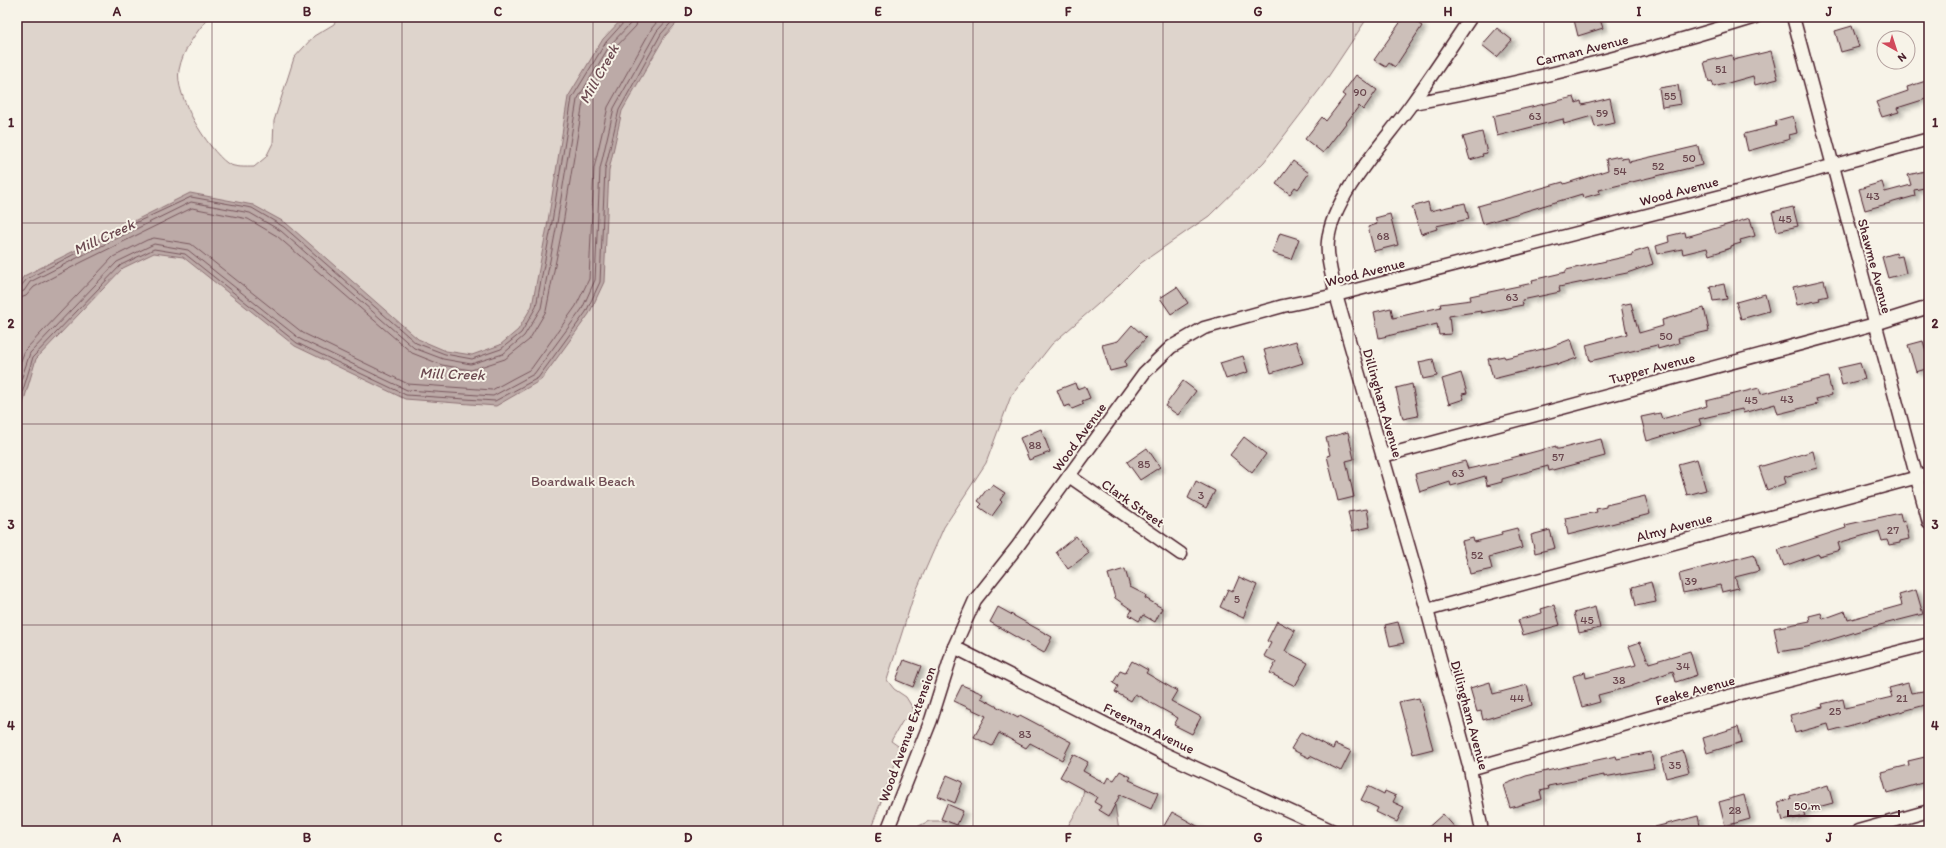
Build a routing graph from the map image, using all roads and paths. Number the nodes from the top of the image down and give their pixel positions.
1 (1471, 17) edge
2 (1756, 17) edge
3 (1793, 17) edge
4 (1413, 102) junction
5 (1929, 138) edge
6 (1833, 165) junction
7 (1336, 295) junction
8 (1929, 307) edge
9 (1875, 324) junction
10 (1383, 456) junction
11 (1069, 476) junction
12 (1923, 476) edge
13 (1929, 523) edge
14 (1181, 554) dead end
15 (1427, 610) junction
16 (1929, 644) edge
17 (954, 647) junction
18 (1470, 769) junction
19 (1929, 811) edge
20 (886, 831) edge
21 (1333, 831) edge
22 (1482, 831) edge
23 (1858, 831) edge

1 - 4 street, Dillingham Avenue
2 - 4 street, Carman Avenue
3 - 6 street, Shawme Avenue
4 - 7 street, Dillingham Avenue
5 - 6 street, Wood Avenue
6 - 7 street, Wood Avenue
6 - 9 street, Shawme Avenue
7 - 10 street, Dillingham Avenue
7 - 11 street, Wood Avenue
8 - 9 street, Tupper Avenue
9 - 10 street, Tupper Avenue
9 - 12 street, Shawme Avenue
10 - 15 street, Dillingham Avenue
11 - 14 street, Clark Street
11 - 17 street, Wood Avenue
12 - 13 street, Shawme Avenue
12 - 15 street, Almy Avenue
15 - 18 street, Dillingham Avenue
16 - 18 street, Feake Avenue
17 - 20 street, Wood Avenue Extension
17 - 21 street, Freeman Avenue
18 - 22 street, Dillingham Avenue
19 - 23 street

